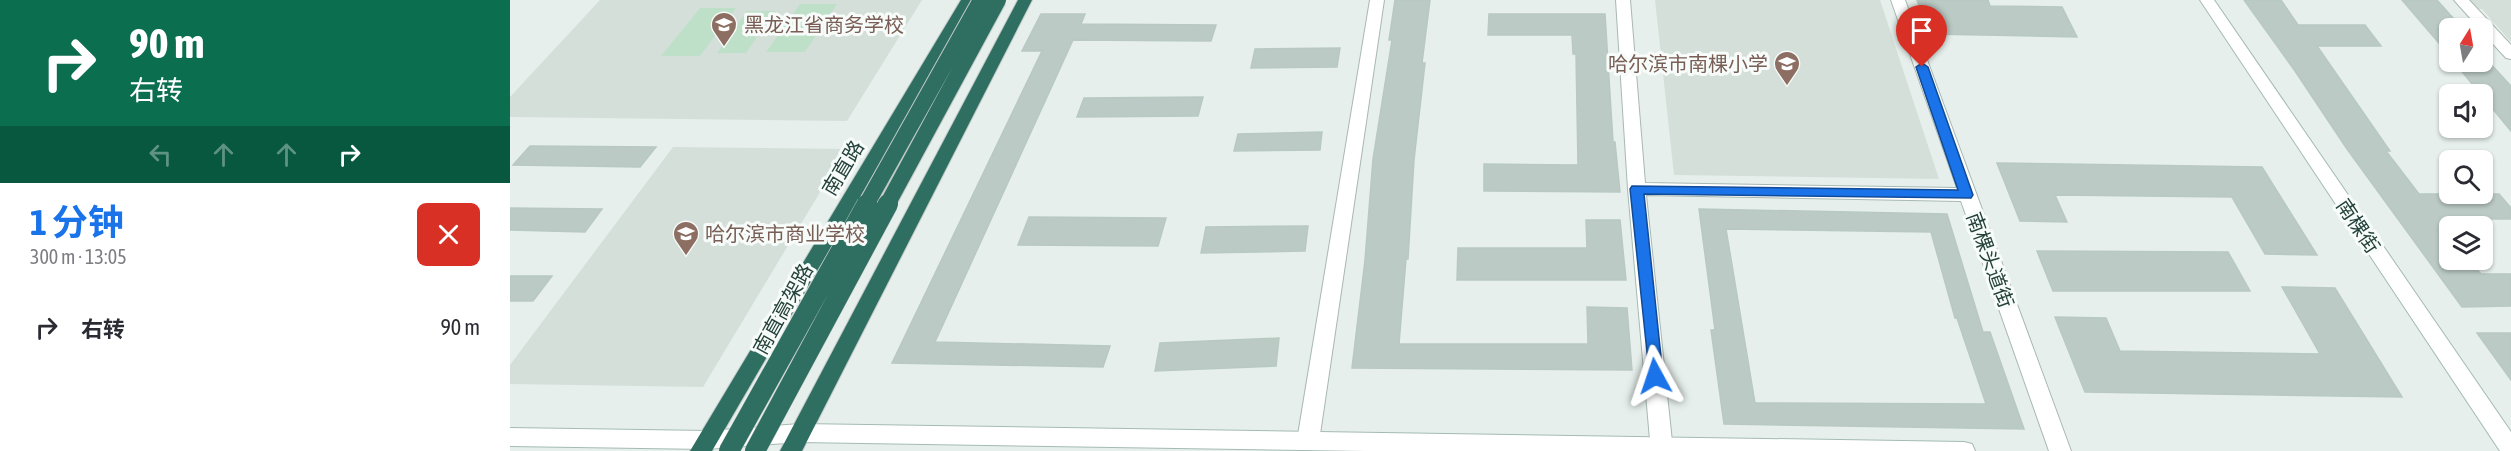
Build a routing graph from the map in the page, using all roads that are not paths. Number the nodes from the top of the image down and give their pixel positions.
1 (968, 0) edge
2 (981, 0) edge
3 (998, 0) edge
4 (1025, 0) edge
5 (1377, 0) edge
6 (1623, 0) edge
7 (1898, 0) edge
8 (2207, 0) edge
9 (2461, 0) edge
10 (2511, 54) edge
11 (1637, 189) junction
12 (1967, 195) junction
13 (510, 437) edge
14 (1308, 441) junction
15 (795, 442) edge
16 (704, 446) edge
17 (1662, 449) edge
18 (2511, 450) edge
19 (729, 451) edge
20 (755, 451) edge
21 (1964, 451) edge
22 (2060, 451) edge

1 - 16 highway, 南直路
2 - 19 highway, 南直高架路, bridge
3 - 20 highway, bridge
4 - 15 highway
5 - 14 street
6 - 11 street
7 - 12 street, 南棵头道街
8 - 18 street, 南棵街
9 - 10 street
11 - 12 street
11 - 17 street
12 - 22 street, 南棵头道街
13 - 16 street
14 - 15 street
14 - 17 street
15 - 16 street
17 - 21 street

